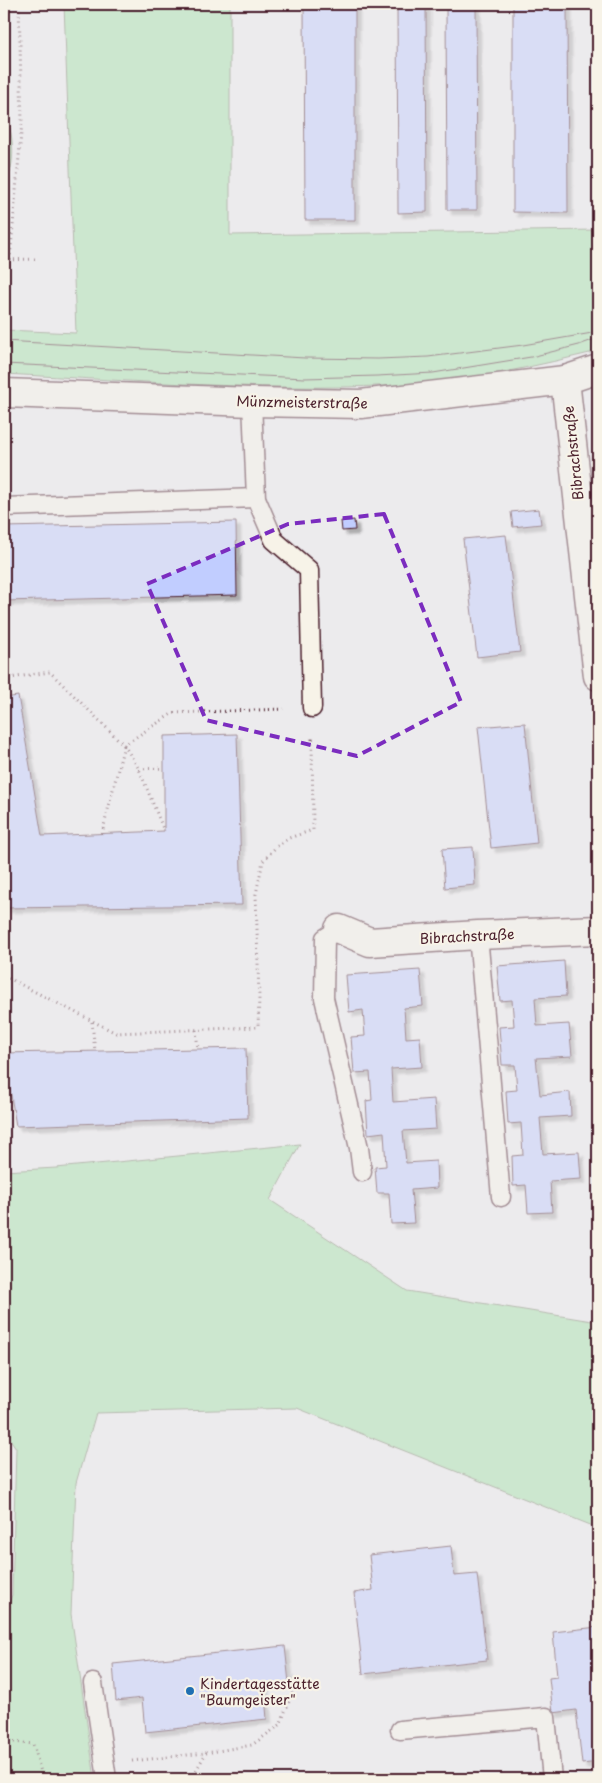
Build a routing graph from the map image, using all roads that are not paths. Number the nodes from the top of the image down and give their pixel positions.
1 (598, 369) edge
2 (565, 380) junction
3 (4, 393) edge
4 (252, 402) junction
5 (256, 498) junction
6 (4, 507) edge
7 (598, 676) edge
8 (312, 708) road end
9 (339, 929) joint
10 (598, 930) edge
11 (478, 935) junction
12 (362, 1172) dead end
13 (501, 1197) dead end
14 (93, 1683) dead end
15 (400, 1730) dead end
16 (105, 1771) edge
17 (552, 1779) edge

1 - 2 street, Münzmeisterstraße
2 - 4 street, Münzmeisterstraße
2 - 7 street, Bibrachstraße
3 - 4 street, Münzmeisterstraße
4 - 5 lane
5 - 6 lane
5 - 8 lane
9 - 11 street, Bibrachstraße
9 - 12 lane
10 - 11 street, Bibrachstraße
11 - 13 lane
14 - 16 lane
15 - 17 lane

